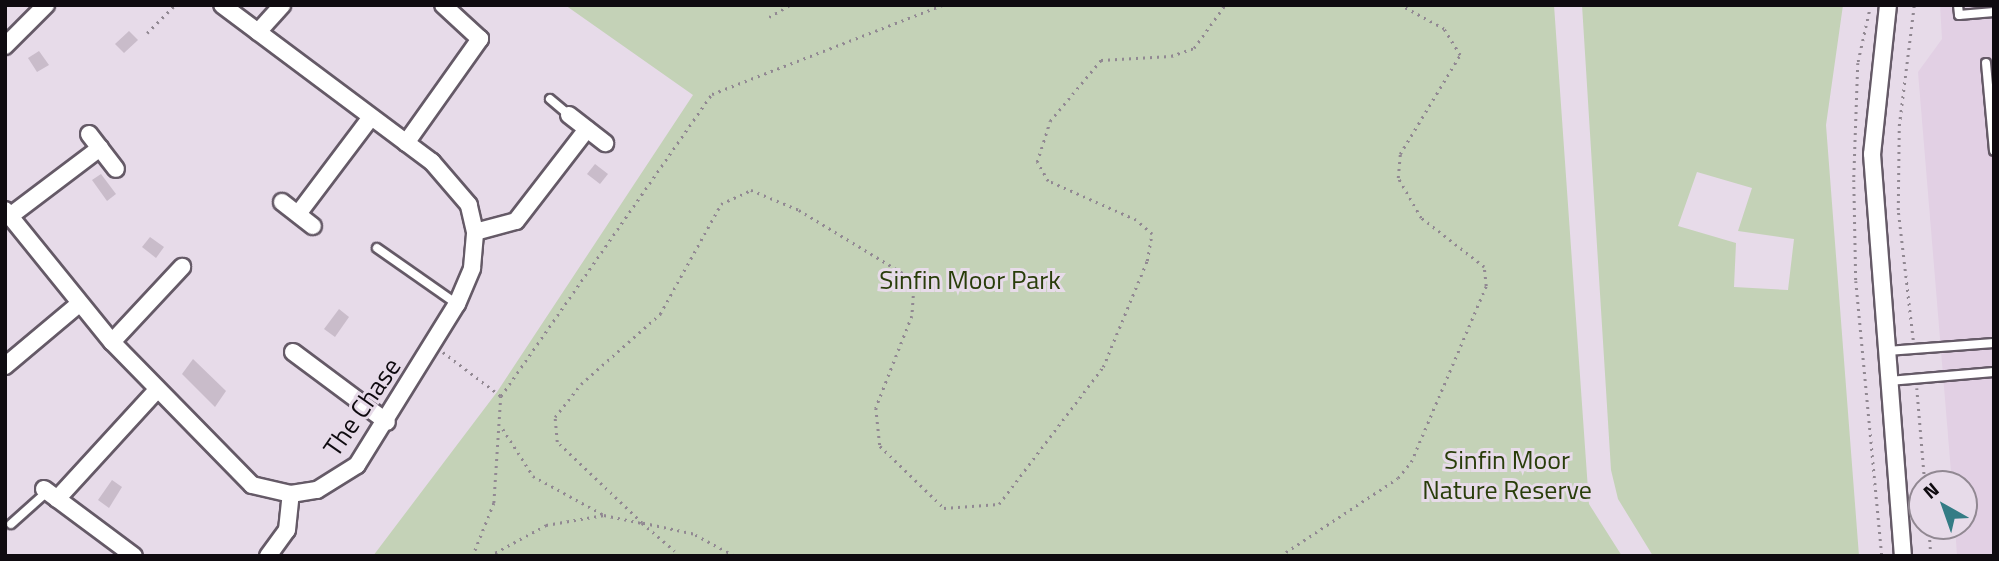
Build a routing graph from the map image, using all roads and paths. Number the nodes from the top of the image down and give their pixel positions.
1 (46, 5) edge
2 (175, 5) edge
3 (222, 5) edge
4 (282, 5) edge
5 (443, 5) edge
6 (790, 5) edge
7 (943, 5) edge
8 (1225, 5) edge
9 (1400, 5) edge
10 (1871, 5) edge
11 (1888, 5) edge
12 (1914, 5) edge
13 (1958, 5) edge
14 (1994, 12) edge
15 (769, 16) dead end
16 (258, 32) junction
17 (147, 33) dead end
18 (5, 46) edge
19 (1986, 63) dead end
20 (550, 99) dead end
21 (569, 115) joint
22 (371, 117) junction
23 (587, 129) junction
24 (89, 134) dead end
25 (406, 143) junction
26 (605, 143) dead end
27 (100, 148) junction
28 (1994, 151) edge
29 (116, 169) dead end
30 (282, 202) dead end
31 (7, 214) edge
32 (298, 214) junction
33 (313, 226) dead end
34 (475, 232) junction
35 (377, 248) dead end
36 (182, 267) dead end
37 (79, 304) junction
38 (457, 304) junction
39 (111, 342) junction
40 (1994, 343) edge
41 (433, 345) junction
42 (1914, 350) junction
43 (1884, 351) junction
44 (293, 352) dead end
45 (5, 366) edge
46 (1994, 372) edge
47 (1917, 378) junction
48 (1887, 381) junction
49 (157, 390) junction
50 (501, 396) junction
51 (387, 422) junction
52 (503, 429) junction
53 (1924, 470) edge
54 (50, 493) junction
55 (291, 494) junction
56 (604, 515) junction
57 (642, 523) junction
58 (11, 524) dead end
59 (675, 551) dead end
60 (134, 556) edge
61 (268, 556) edge
62 (473, 556) edge
63 (489, 556) edge
64 (734, 556) edge
65 (1280, 556) edge
66 (1882, 556) edge
67 (1903, 556) edge

1 - 18 street
2 - 17 path
3 - 16 street, The Chase
4 - 16 street
5 - 25 street
6 - 15 path
7 - 50 path
8 - 57 path
9 - 65 path
10 - 66 path
11 - 43 street
12 - 42 path
13 - 14 lane
16 - 22 street, The Chase
19 - 28 lane
20 - 21 lane
21 - 23 street
22 - 25 street, The Chase
22 - 32 street
23 - 26 street
23 - 34 street
24 - 27 street
25 - 34 street, The Chase
27 - 29 street
27 - 31 street
30 - 32 street
31 - 37 street
32 - 33 street
34 - 38 street, The Chase
35 - 38 lane
36 - 39 street
37 - 39 street
37 - 45 street
38 - 41 street, The Chase
39 - 49 street
40 - 42 lane
41 - 50 path
41 - 51 street, The Chase
42 - 43 lane
43 - 48 street
44 - 51 street
46 - 47 lane
47 - 48 lane
47 - 53 path
48 - 67 street
49 - 54 street
49 - 55 street
50 - 52 path
51 - 55 street, The Chase
52 - 56 path
52 - 62 path
54 - 58 lane
54 - 60 street
55 - 61 street
56 - 57 path
56 - 63 path
57 - 59 path
57 - 64 path

